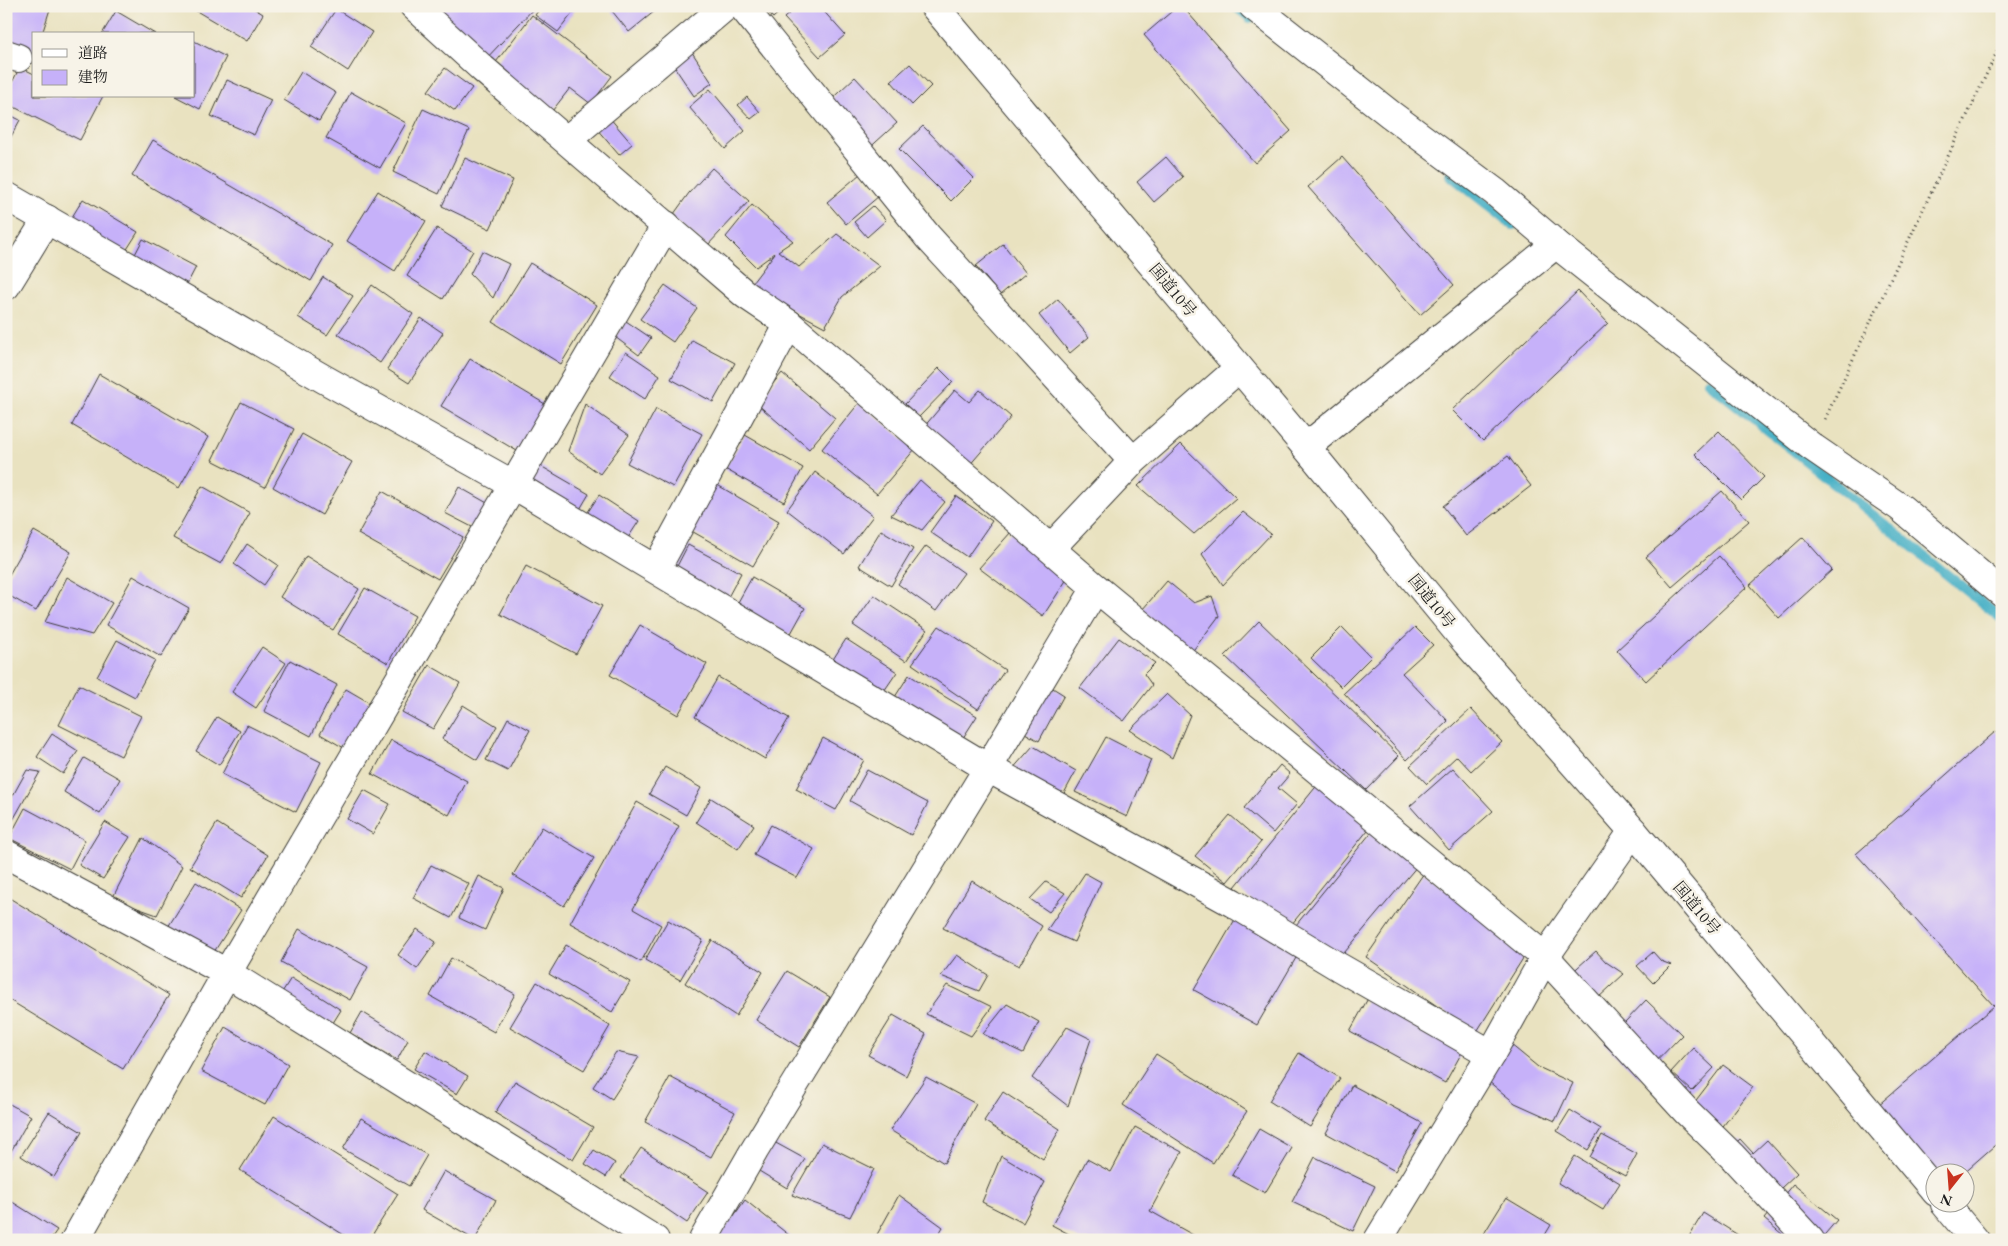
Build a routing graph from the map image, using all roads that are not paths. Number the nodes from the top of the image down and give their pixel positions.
1 (414, 6) edge
2 (726, 6) edge
3 (742, 6) edge
4 (934, 6) edge
5 (1253, 6) edge
6 (567, 140) junction
7 (6, 196) edge
8 (47, 219) junction
9 (666, 225) junction
10 (1556, 244) junction
11 (6, 286) edge
12 (789, 324) junction
13 (1239, 368) junction
14 (1306, 448) junction
15 (1133, 461) junction
16 (514, 485) junction
17 (1051, 548) junction
18 (656, 570) junction
19 (1096, 588) junction
20 (2002, 593) edge
21 (988, 768) junction
22 (1633, 832) junction
23 (6, 854) edge
24 (1545, 957) junction
25 (227, 973) junction
26 (1492, 1054) junction
27 (1926, 1180) edge
28 (1954, 1214) edge
29 (75, 1240) edge
30 (655, 1240) edge
31 (703, 1240) edge
32 (1378, 1240) edge
33 (1810, 1240) edge
34 (1976, 1240) edge

1 - 6 main road
2 - 6 main road
3 - 15 main road
4 - 13 main road, 国道10号
5 - 10 main road
6 - 9 main road
7 - 8 main road
8 - 11 main road
8 - 16 main road
9 - 12 main road
9 - 16 main road
10 - 14 main road
10 - 20 main road
12 - 17 main road
12 - 18 main road
13 - 14 main road, 国道10号
13 - 15 main road
14 - 22 main road, 国道10号
15 - 17 main road
16 - 18 main road
16 - 25 main road
17 - 19 main road
18 - 21 main road
19 - 21 main road
19 - 24 main road
21 - 26 main road
21 - 31 main road
22 - 24 main road
22 - 27 main road, 国道10号
23 - 25 main road
24 - 26 main road
24 - 33 main road
25 - 29 main road
25 - 30 main road
26 - 32 main road
28 - 34 main road

